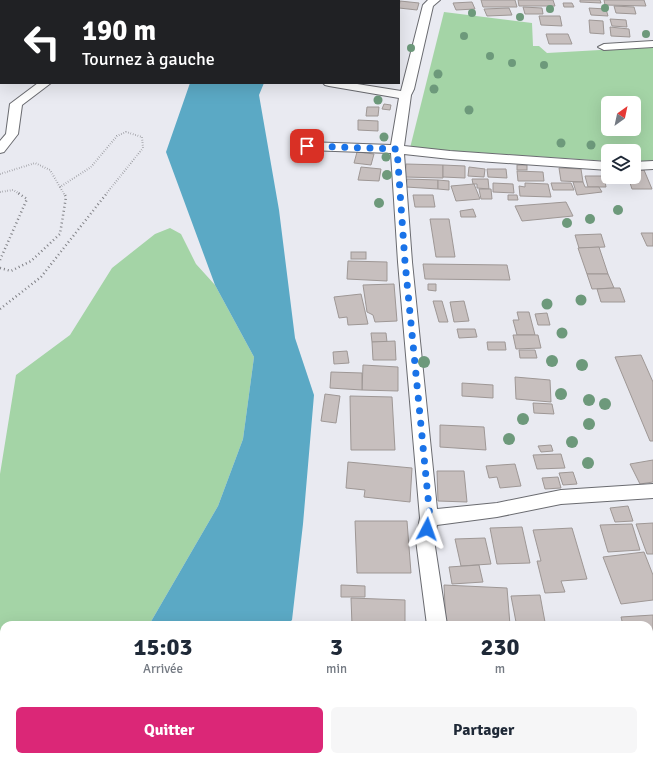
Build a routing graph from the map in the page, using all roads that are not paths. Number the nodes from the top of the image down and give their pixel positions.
1 (434, 0) edge
2 (653, 44) edge
3 (604, 47) dead end
4 (44, 84) edge
5 (334, 84) edge
6 (405, 96) junction
7 (307, 146) dead end
8 (0, 149) edge
9 (397, 149) junction
10 (601, 165) edge
11 (641, 166) edge
12 (653, 166) edge
13 (653, 491) edge
14 (430, 518) junction
15 (436, 621) edge

1 - 6 street
2 - 3 street
4 - 8 street
5 - 6 street
6 - 9 street
7 - 9 street
9 - 10 street
9 - 14 street
11 - 12 street
13 - 14 street
14 - 15 street

